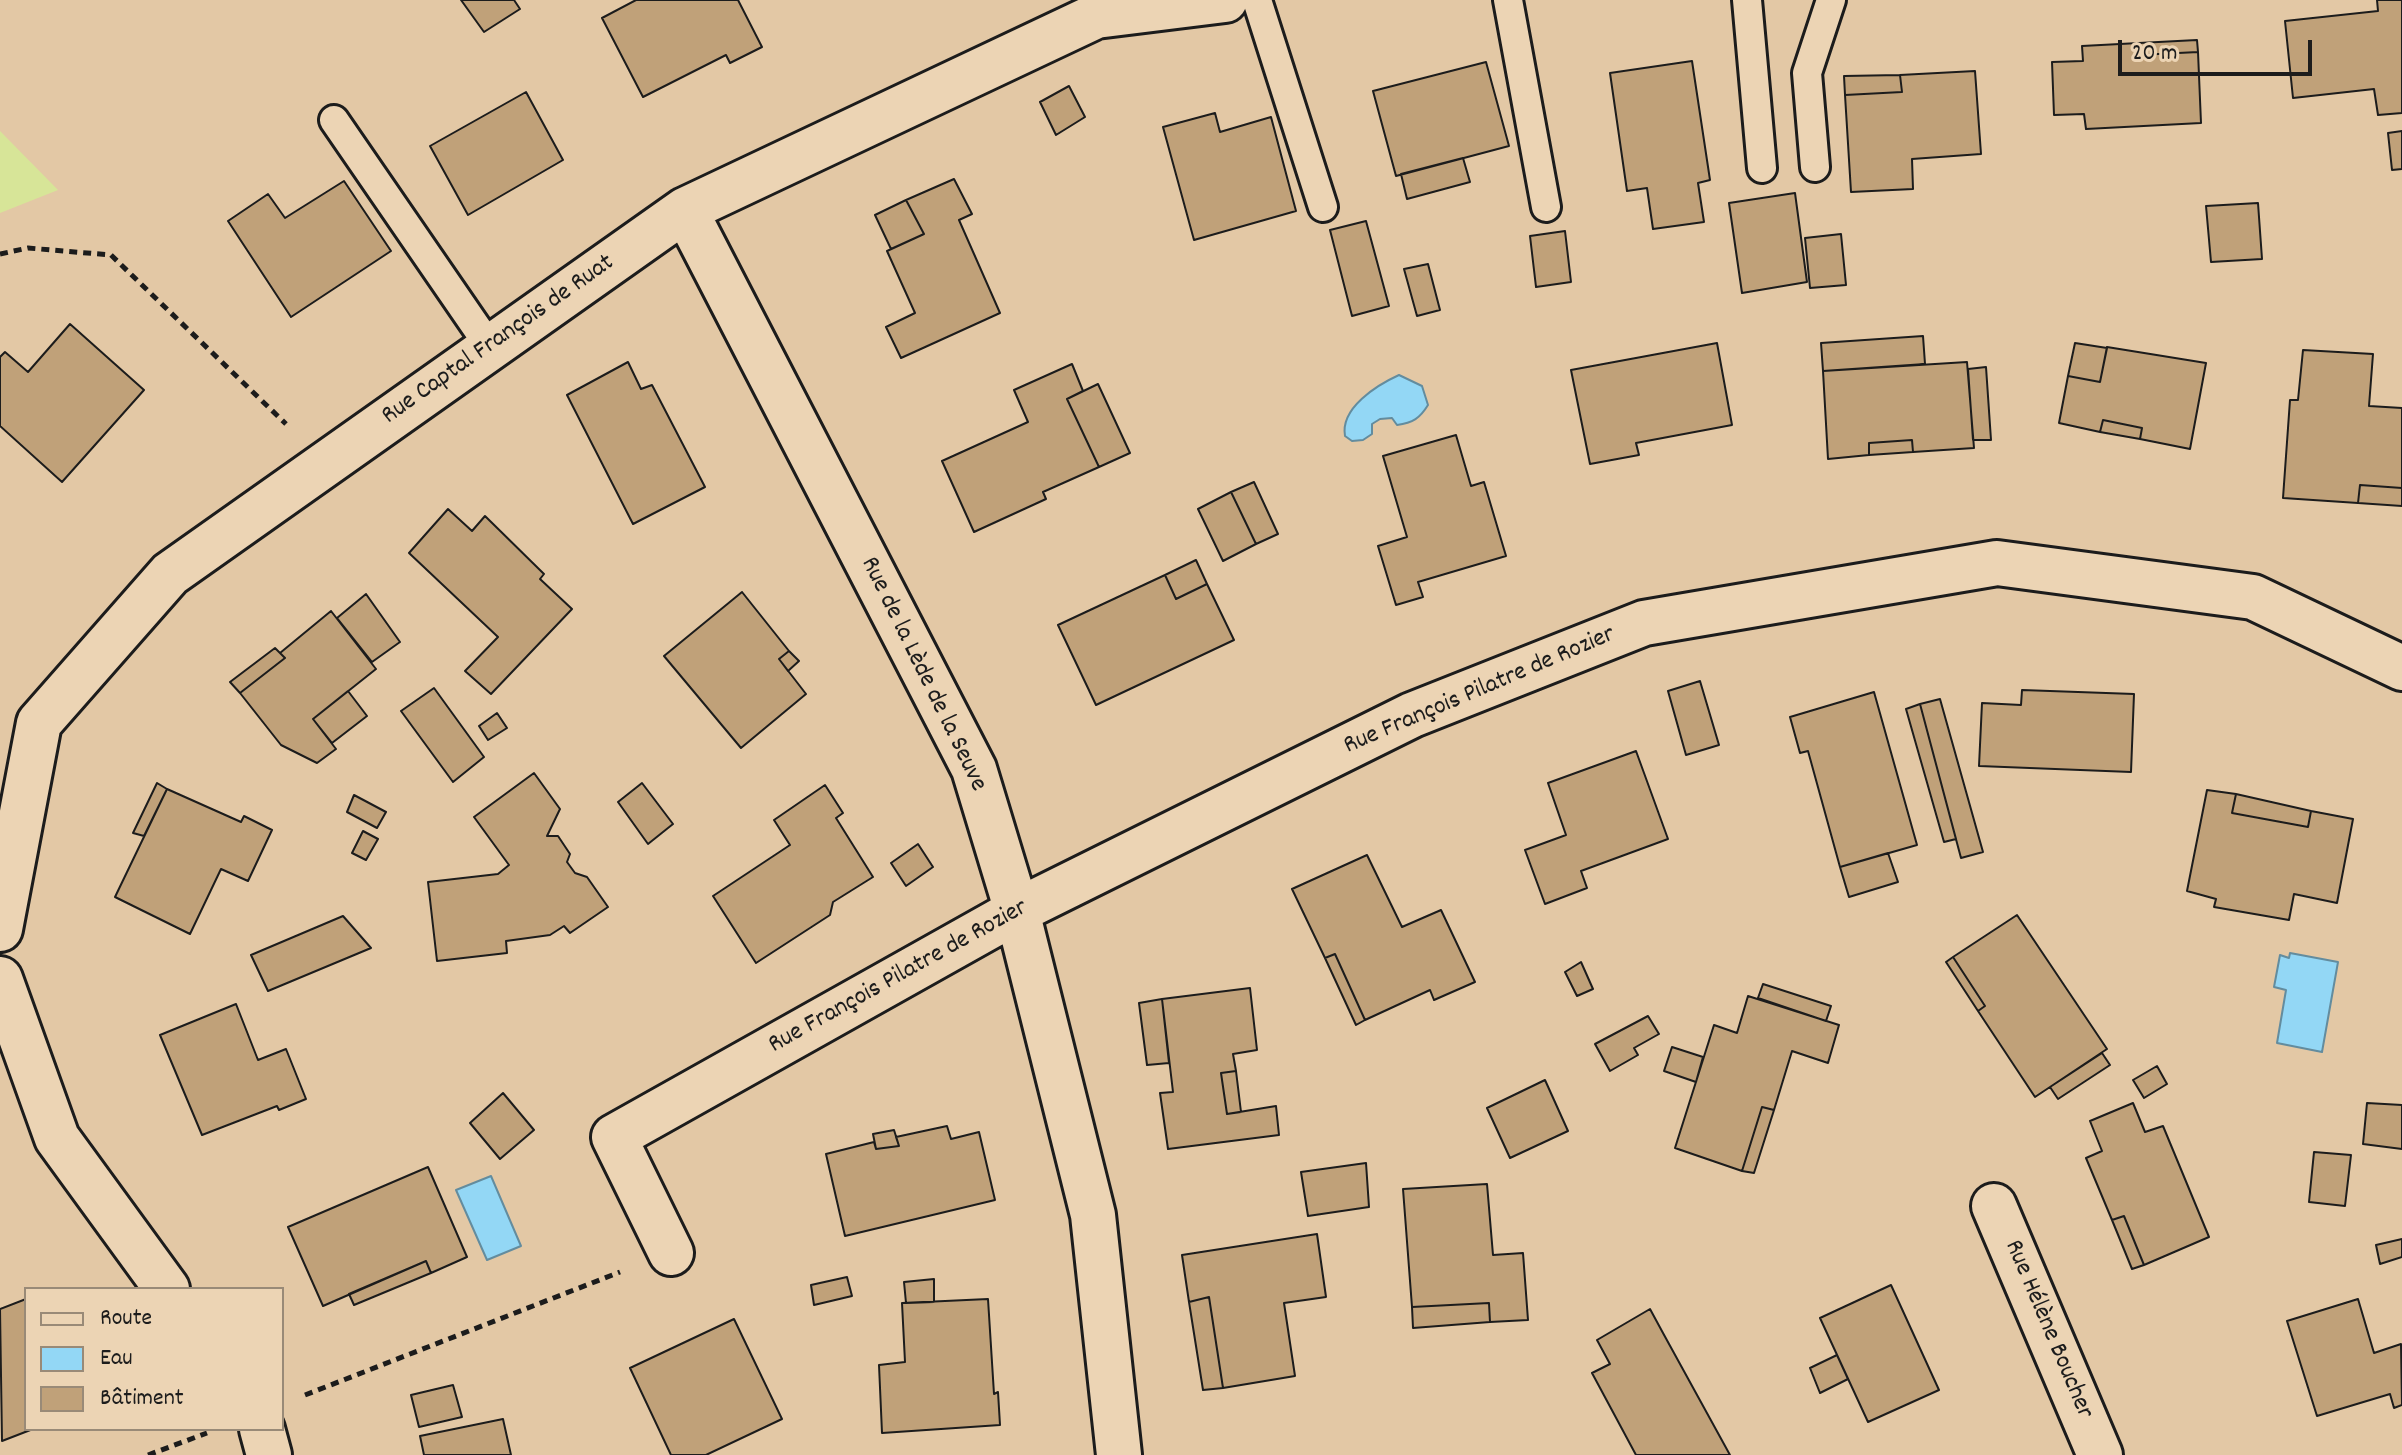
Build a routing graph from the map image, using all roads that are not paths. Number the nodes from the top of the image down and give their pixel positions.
1 (1225, 0) edge
2 (1257, 0) edge
3 (1508, 0) edge
4 (1747, 0) edge
5 (1831, 0) edge
6 (334, 120) dead end
7 (1815, 167) dead end
8 (1762, 168) dead end
9 (1323, 207) dead end
10 (1546, 207) dead end
11 (685, 210) junction
12 (490, 347) junction
13 (2402, 668) edge
14 (1017, 911) junction
15 (0, 929) edge
16 (0, 979) edge
17 (1994, 1206) dead end
18 (671, 1253) road end
19 (166, 1287) edge
20 (263, 1431) edge
21 (269, 1455) edge
22 (1119, 1455) edge
23 (2100, 1455) edge

1 - 11 street, Rue Captal François de Ruat
2 - 9 lane
3 - 10 lane
4 - 8 lane
5 - 7 lane
6 - 12 lane
11 - 12 street, Rue Captal François de Ruat
11 - 14 street, Rue de la Lède de la Seuve
12 - 15 street, Rue Captal François de Ruat
13 - 14 street, Rue François Pilatre de Rozier
14 - 18 street, Rue François Pilatre de Rozier
14 - 22 street, Rue de la Lède de la Seuve
16 - 19 street
17 - 23 street, Rue Hélène Boucher
20 - 21 street

